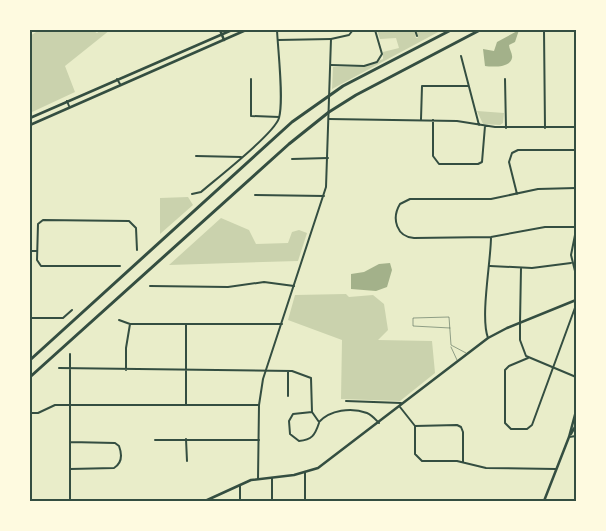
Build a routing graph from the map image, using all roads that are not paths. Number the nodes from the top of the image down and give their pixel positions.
1 (220, 30) edge
2 (232, 30) edge
3 (246, 30) edge
4 (277, 30) edge
5 (353, 30) edge
6 (375, 30) edge
7 (415, 30) edge
8 (450, 30) edge
9 (480, 30) edge
10 (544, 30) edge
11 (222, 34) junction
12 (417, 36) dead end
13 (331, 39) junction
14 (224, 40) junction
15 (277, 40) junction
16 (168, 56) junction
17 (461, 56) dead end
18 (171, 62) junction
19 (331, 65) junction
20 (117, 79) junction
21 (251, 79) dead end
22 (505, 79) dead end
23 (120, 84) junction
24 (468, 86) junction
25 (67, 101) junction
26 (69, 106) junction
27 (279, 116) junction
28 (30, 118) edge
29 (329, 119) junction
30 (421, 120) junction
31 (433, 120) junction
32 (30, 125) edge
33 (479, 125) junction
34 (485, 126) junction
35 (576, 127) edge
36 (506, 128) junction
37 (545, 128) junction
38 (576, 150) edge
39 (196, 156) dead end
40 (241, 157) junction
41 (328, 158) junction
42 (292, 159) dead end
43 (576, 188) edge
44 (192, 194) dead end
45 (517, 194) junction
46 (255, 195) dead end
47 (324, 196) junction
48 (576, 228) edge
49 (491, 237) junction
50 (137, 250) dead end
51 (30, 251) edge
52 (36, 251) junction
53 (571, 263) junction
54 (120, 266) dead end
55 (490, 266) junction
56 (521, 268) junction
57 (576, 275) edge
58 (150, 286) dead end
59 (294, 286) junction
60 (576, 300) edge
61 (576, 305) edge
62 (72, 310) dead end
63 (30, 318) edge
64 (120, 320) dead end
65 (520, 323) junction
66 (130, 324) junction
67 (186, 324) junction
68 (282, 324) junction
69 (450, 328) junction
70 (488, 338) junction
71 (451, 345) junction
72 (468, 353) junction
73 (70, 354) dead end
74 (528, 358) junction
75 (30, 360) edge
76 (458, 361) junction
77 (59, 368) dead end
78 (553, 368) junction
79 (70, 370) junction
80 (126, 370) junction
81 (186, 370) junction
82 (266, 371) junction
83 (288, 371) junction
84 (30, 377) edge
85 (576, 377) edge
86 (288, 396) dead end
87 (346, 401) dead end
88 (404, 403) junction
89 (186, 404) junction
90 (70, 405) junction
91 (259, 405) junction
92 (399, 406) junction
93 (312, 412) junction
94 (576, 412) edge
95 (30, 414) edge
96 (319, 422) junction
97 (379, 423) junction
98 (576, 425) edge
99 (415, 426) junction
100 (576, 436) edge
101 (569, 437) junction
102 (186, 439) junction
103 (155, 440) dead end
104 (259, 440) junction
105 (70, 442) junction
106 (187, 461) dead end
107 (463, 462) junction
108 (70, 468) junction
109 (557, 469) junction
110 (305, 473) junction
111 (272, 477) junction
112 (258, 479) junction
113 (240, 485) junction
114 (70, 501) edge
115 (205, 501) edge
116 (240, 501) edge
117 (272, 501) edge
118 (305, 501) edge
119 (544, 501) edge

1 - 11 main road
2 - 11 main road
3 - 14 main road
4 - 15 street
5 - 13 street
6 - 19 street
7 - 12 street
8 - 75 highway
9 - 84 highway
10 - 37 street
11 - 14 main road
11 - 16 main road
13 - 15 street
13 - 19 street
14 - 18 main road
15 - 27 street
16 - 18 street
16 - 20 main road
17 - 24 street
18 - 23 main road
19 - 29 street
20 - 23 street
20 - 25 main road
21 - 27 street
22 - 36 street
23 - 26 main road
24 - 30 street
24 - 33 street
25 - 26 street
25 - 28 main road
26 - 32 main road
27 - 40 street
29 - 30 street
29 - 41 street
30 - 31 street
31 - 33 street
31 - 34 street
33 - 34 street
34 - 36 street
35 - 37 street
36 - 37 street
38 - 45 street
39 - 40 street
40 - 44 street
41 - 42 street
41 - 47 street
43 - 45 street
45 - 49 street
46 - 47 street
47 - 59 street
48 - 49 street
48 - 53 street
49 - 55 street
50 - 52 street
51 - 52 street
52 - 54 street
53 - 56 street
53 - 57 street
55 - 56 street
55 - 70 street
56 - 65 street
58 - 59 street
59 - 68 street
60 - 65 main road
61 - 78 street
62 - 63 street
64 - 66 street
65 - 70 main road
65 - 74 street
66 - 67 street
66 - 80 street
67 - 68 street
67 - 81 street
68 - 82 street
69 - 69 lane
69 - 71 lane
70 - 72 main road
71 - 72 lane
71 - 76 lane
72 - 76 main road
73 - 79 street
74 - 78 street
74 - 78 street
76 - 88 main road
77 - 79 street
78 - 85 street
79 - 80 street
79 - 90 street
80 - 81 street
81 - 82 street
81 - 89 street
82 - 83 street
82 - 91 street
83 - 86 street
83 - 93 street
87 - 88 street
88 - 92 main road
89 - 90 street
89 - 91 street
90 - 95 street
90 - 105 street
91 - 104 street
92 - 97 main road
92 - 99 street
93 - 96 street
93 - 96 street
94 - 101 main road
96 - 97 street
97 - 110 main road
98 - 101 main road
99 - 107 street
99 - 107 street
100 - 101 street
101 - 109 main road
102 - 103 street
102 - 104 street
102 - 106 street
104 - 112 street
105 - 108 street
105 - 108 street
107 - 109 street
108 - 114 street
109 - 119 main road
110 - 111 main road
110 - 118 street
111 - 112 main road
111 - 117 street
112 - 113 main road
113 - 115 main road
113 - 116 street

